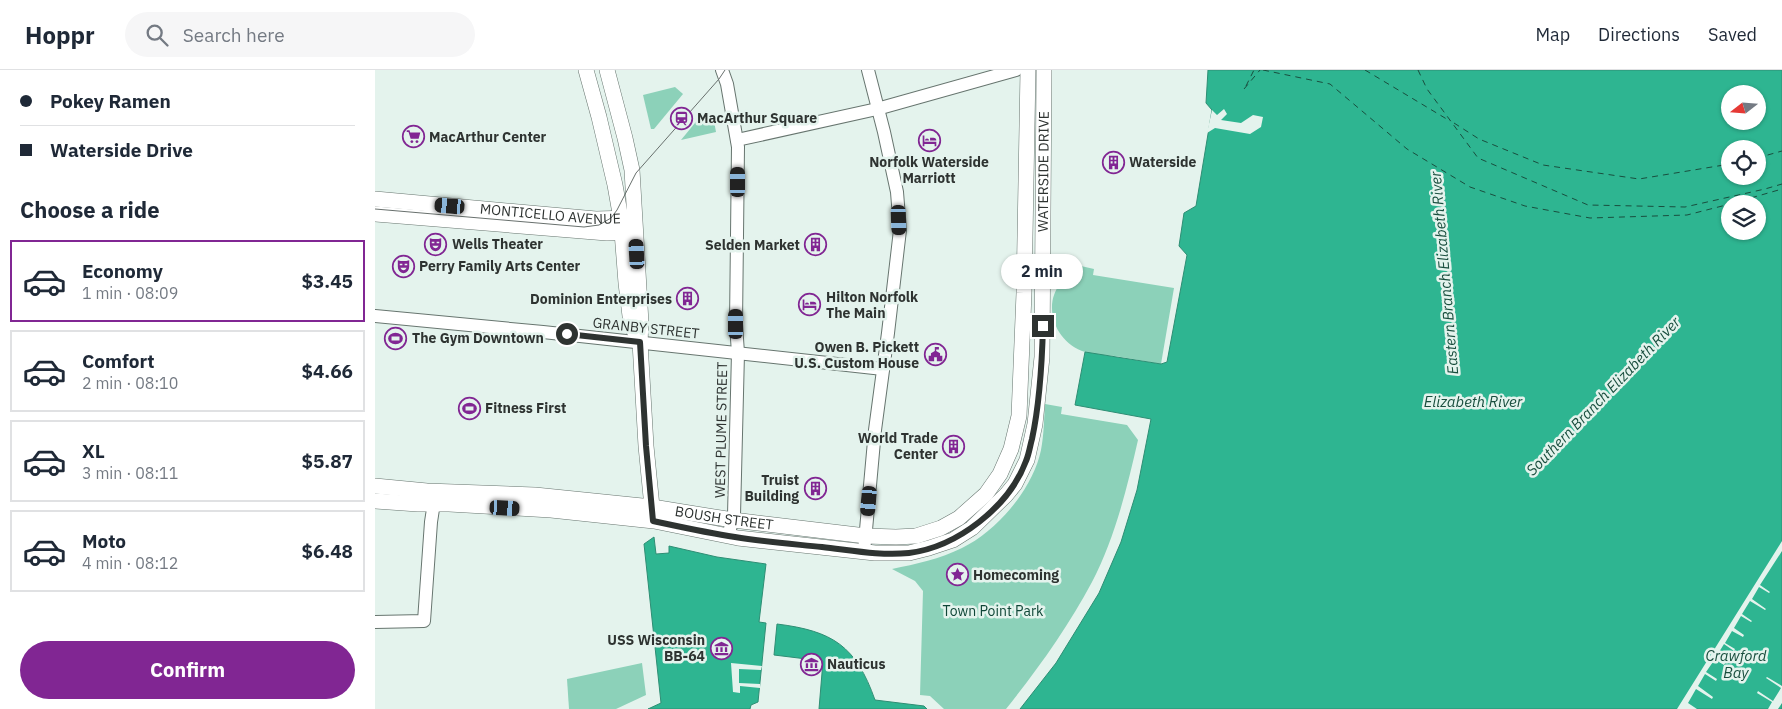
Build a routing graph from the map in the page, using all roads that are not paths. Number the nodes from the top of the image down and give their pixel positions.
1 (586, 70) edge
2 (607, 70) edge
3 (723, 70) edge
4 (727, 70) edge
5 (868, 70) edge
6 (1016, 70) edge
7 (1028, 70) edge
8 (1044, 70) edge
9 (727, 84) junction
10 (877, 109) junction
11 (737, 140) junction
12 (375, 199) edge
13 (375, 214) edge
14 (629, 225) junction
15 (1025, 245) junction
16 (1043, 258) junction
17 (375, 316) edge
18 (640, 342) junction
19 (738, 353) junction
20 (883, 369) junction
21 (375, 486) edge
22 (435, 498) junction
23 (375, 501) edge
24 (653, 514) junction
25 (733, 520) junction
26 (729, 536) junction
27 (865, 536) junction
28 (864, 552) junction
29 (375, 622) edge

1 - 14 main road
2 - 14 main road
3 - 9 street
4 - 9 street
5 - 10 street
6 - 10 street
7 - 15 main road, WATERSIDE DRIVE
8 - 16 main road, WATERSIDE DRIVE
9 - 11 street, WEST PLUME STREET
10 - 11 street
10 - 20 street
11 - 19 street, WEST PLUME STREET
12 - 14 main road, MONTICELLO AVENUE
13 - 14 main road, MONTICELLO AVENUE
14 - 18 main road
15 - 16 main road
15 - 27 main road, WATERSIDE DRIVE
16 - 28 main road, WATERSIDE DRIVE
17 - 18 street, GRANBY STREET
18 - 19 street, GRANBY STREET
18 - 24 main road
19 - 20 street, GRANBY STREET
19 - 25 street, WEST PLUME STREET
20 - 27 street
21 - 22 main road, BOUSH STREET
22 - 23 main road, BOUSH STREET
22 - 24 main road, BOUSH STREET
22 - 29 street
24 - 25 main road, BOUSH STREET
24 - 26 main road, BOUSH STREET
25 - 26 street, WEST PLUME STREET
25 - 27 main road, BOUSH STREET
26 - 28 main road, BOUSH STREET
27 - 28 street

